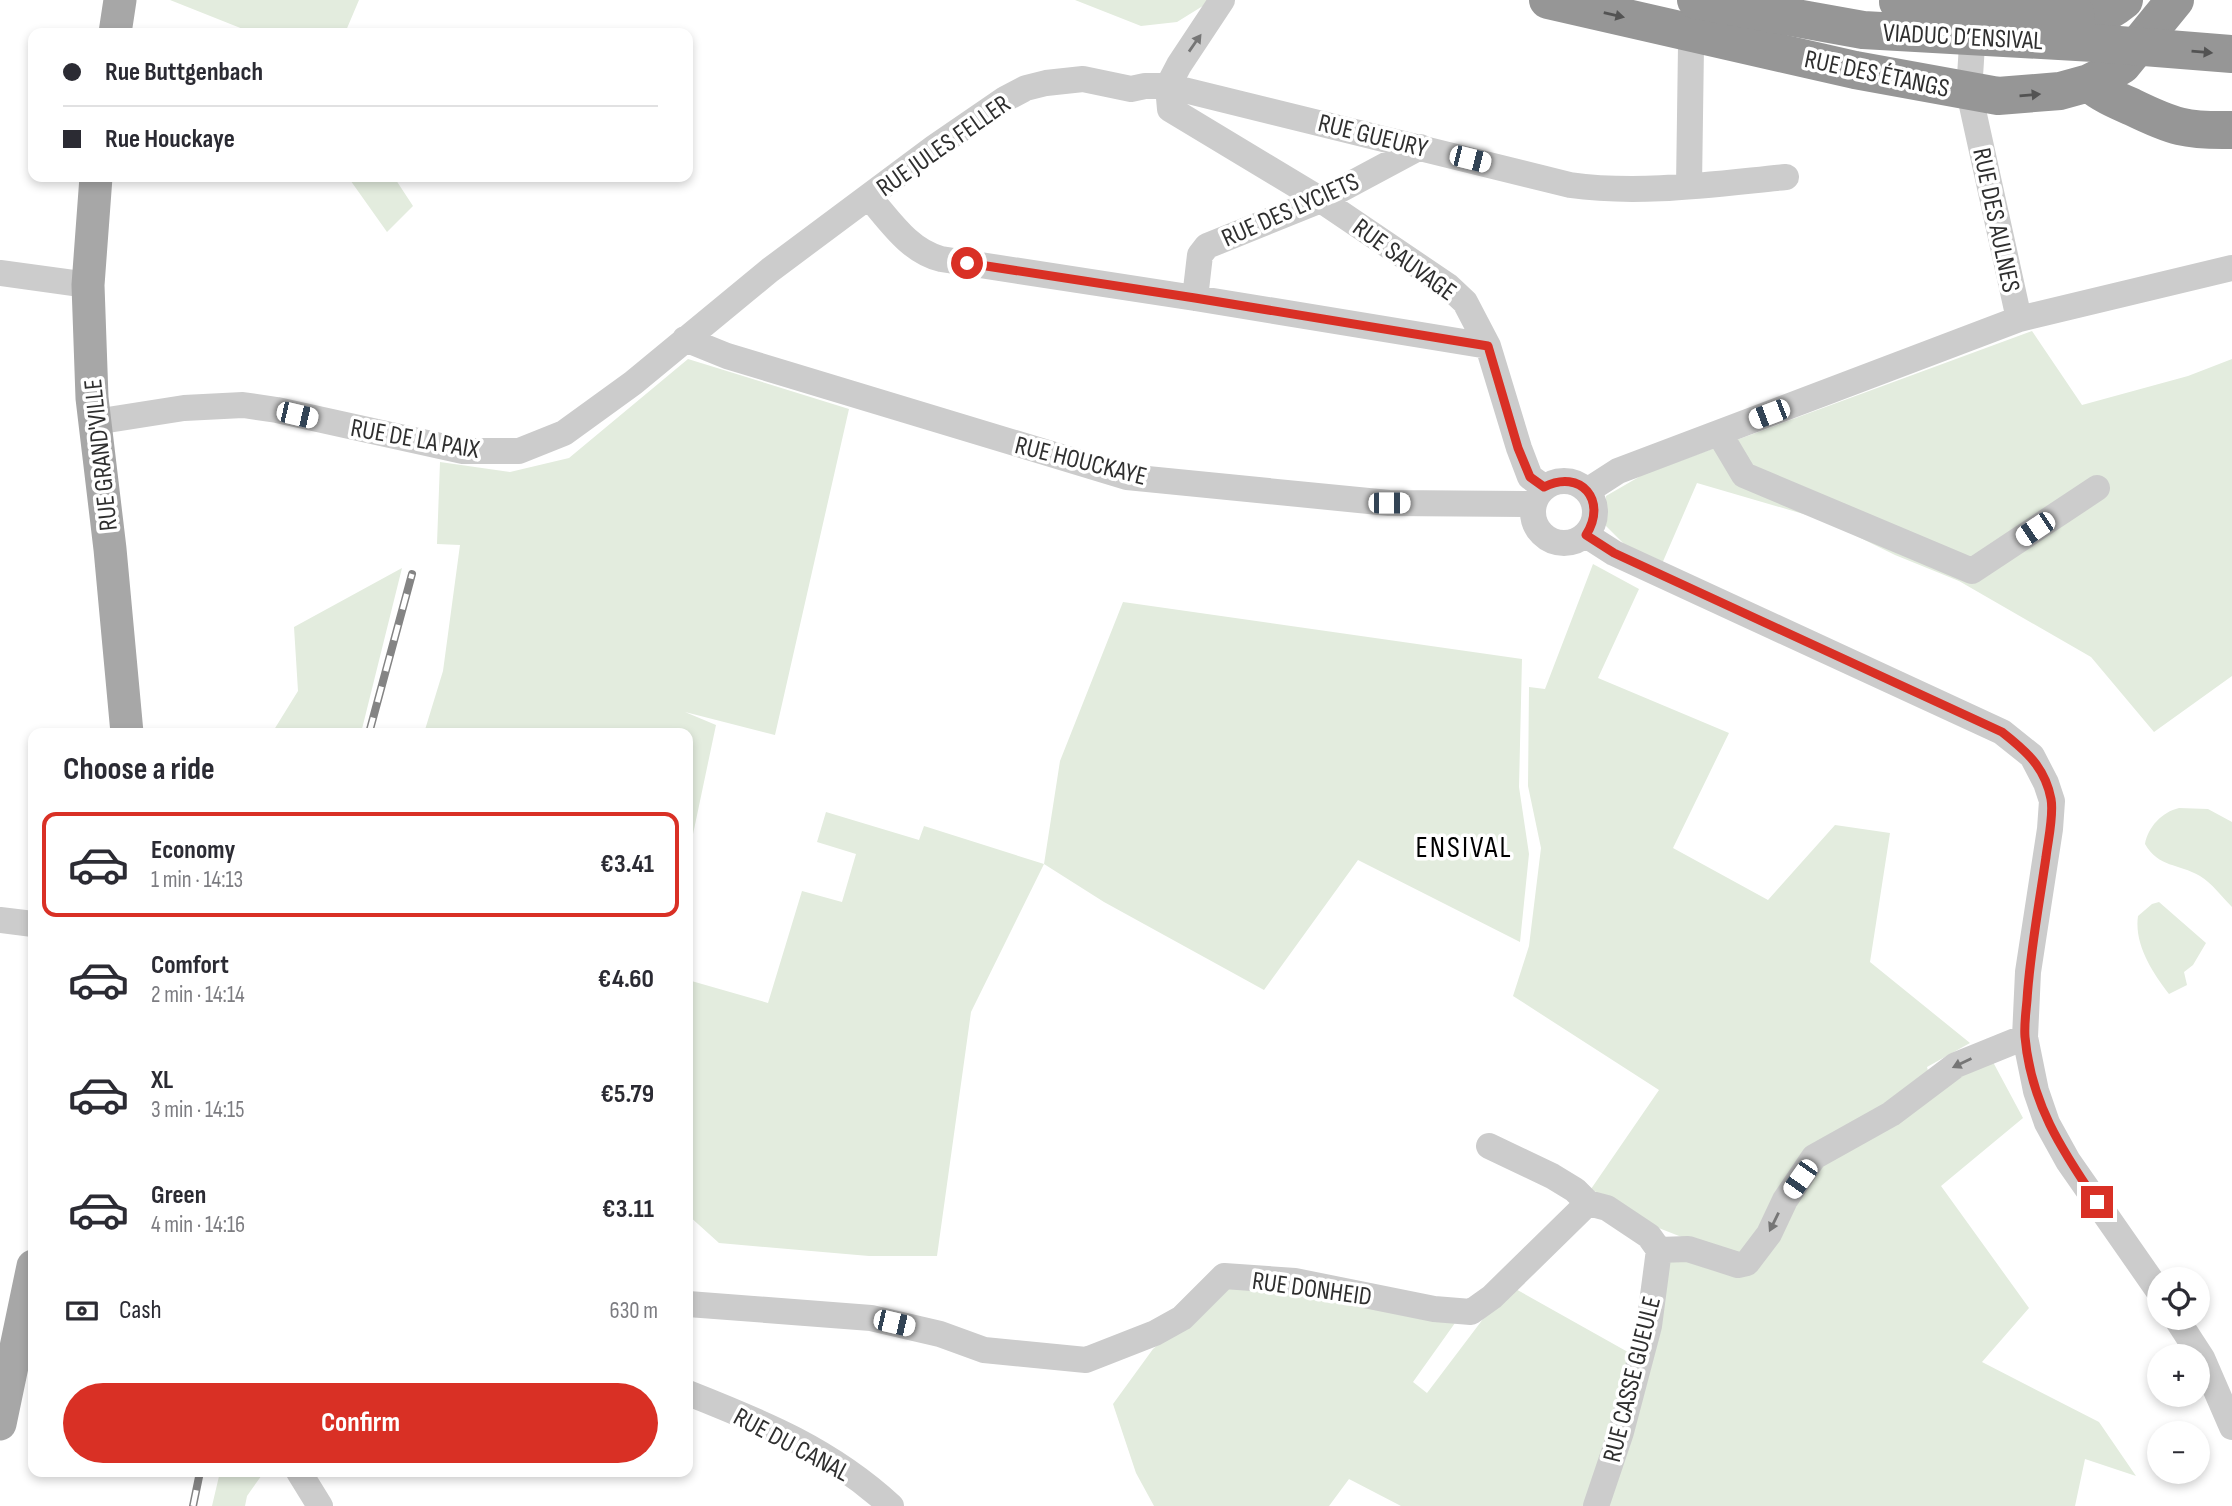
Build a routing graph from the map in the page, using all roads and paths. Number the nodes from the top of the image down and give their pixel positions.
1 (1222, 0) edge
2 (1548, 0) edge
3 (1729, 0) edge
4 (2124, 0) edge
5 (2146, 0) edge
6 (2175, 0) edge
7 (1887, 1) edge
8 (1696, 11) edge
9 (2232, 27) edge
10 (1973, 29) junction
11 (2232, 54) edge
12 (2122, 65) junction
13 (2089, 83) junction
14 (1131, 89) joint
15 (1969, 92) junction
16 (1169, 97) junction
17 (2158, 120) junction
18 (2232, 130) edge
19 (1420, 147) junction
20 (1786, 177) dead end
21 (96, 182) edge
22 (1689, 186) junction
23 (869, 197) junction
24 (1321, 200) junction
25 (2232, 268) edge
26 (0, 273) edge
27 (88, 285) junction
28 (1195, 298) junction
29 (2019, 319) junction
30 (1488, 346) junction
31 (676, 347) junction
32 (95, 422) junction
33 (1719, 433) junction
34 (2097, 488) dead end
35 (1587, 491) junction
36 (1539, 495) junction
37 (1586, 535) junction
38 (127, 728) edge
39 (0, 920) edge
40 (28, 923) edge
41 (2025, 1037) junction
42 (1489, 1146) dead end
43 (1588, 1203) junction
44 (1659, 1250) junction
45 (2147, 1274) edge
46 (28, 1286) edge
47 (693, 1304) edge
48 (2184, 1330) edge
49 (4, 1384) edge
50 (693, 1395) edge
51 (0, 1424) edge
52 (2232, 1427) edge
53 (302, 1477) edge
54 (320, 1506) edge
55 (891, 1506) edge
56 (1596, 1506) edge

16 -> 1 street
2 -> 8 highway, RUE DES ÉTANGS
3 - 10 highway, RUE DES ÉTANGS
4 - 10 highway, RUE DES ÉTANGS
5 - 12 highway
6 - 12 highway, RUE DES ÉTANGS
7 - 9 highway, VIADUC D’ENSIVAL, bridge
8 -> 11 highway, VIADUC D’ENSIVAL, bridge
8 - 15 highway, RUE DES ÉTANGS
8 - 22 street
10 - 15 street, RUE DES AULNES
12 - 13 highway, RUE DES ÉTANGS
12 - 17 highway
15 -> 13 highway, RUE DES ÉTANGS
13 - 17 highway
14 - 16 street, RUE SAUVAGE
14 - 23 street, RUE JULES FELLER
15 - 29 street, RUE DES AULNES
16 - 19 street, RUE GUEURY
16 - 24 street, RUE SAUVAGE
17 - 18 highway
19 - 22 street, RUE GUEURY
19 - 24 street, RUE DES LYCIETS
20 - 22 street, RUE GUEURY
21 - 27 main road, RUE GRAND'VILLE
23 - 28 street
23 - 31 street, RUE JULES FELLER
24 - 28 street, RUE DES LYCIETS
24 - 30 street, RUE SAUVAGE
25 - 29 street, RUE DES AULNES
26 - 27 street
27 - 32 main road, RUE GRAND'VILLE
28 - 30 street
29 - 33 street
30 - 36 street, RUE SAUVAGE
31 - 32 street, RUE DE LA PAIX
31 - 36 street, RUE HOUCKAYE
32 - 38 main road, RUE GRAND'VILLE
33 - 34 street
33 - 35 street
35 - 36 street
35 - 37 street
36 - 37 street
37 - 41 street
39 - 40 street
41 -> 44 street
41 - 45 street
42 - 43 street
43 - 44 street
43 - 47 street, RUE DONHEID
44 - 56 street, RUE CASSE GUEULE
46 - 49 main road
48 - 52 street
49 - 51 main road
50 - 55 street, RUE DU CANAL
53 - 54 street

